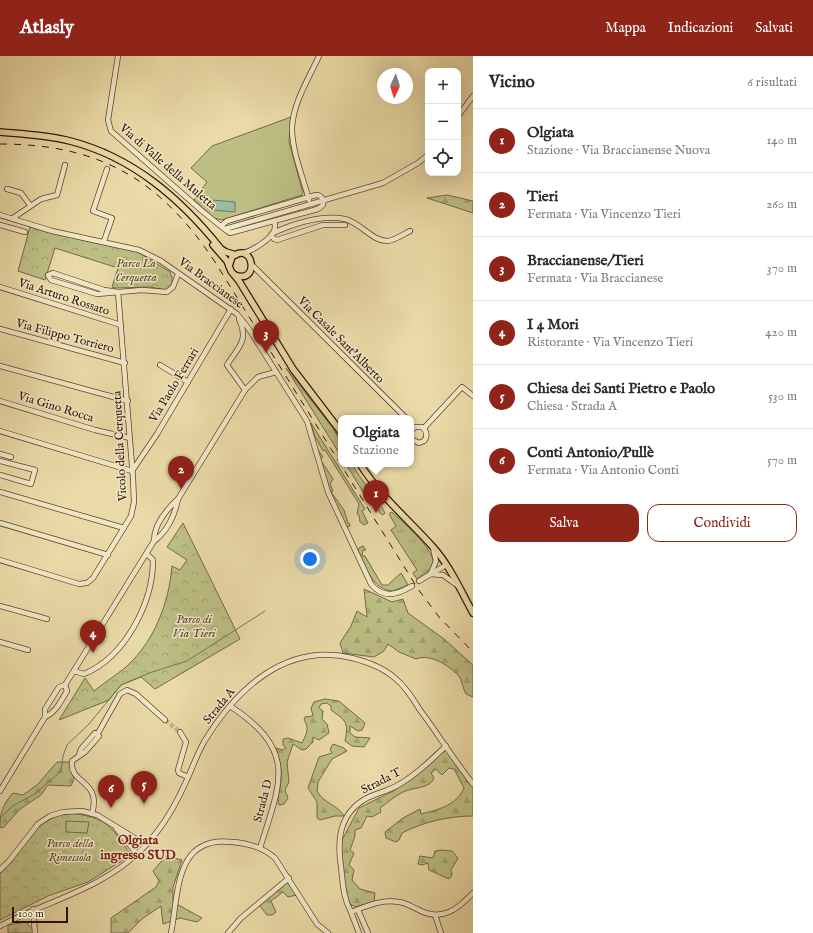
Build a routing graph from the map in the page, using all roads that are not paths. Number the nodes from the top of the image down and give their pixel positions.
1 (118, 56) edge
2 (319, 56) edge
3 (473, 96) edge
4 (461, 112) edge
5 (0, 132) edge
6 (425, 158) edge
7 (65, 165) dead end
8 (107, 169) dead end
9 (7, 189) dead end
10 (309, 197) junction
11 (323, 200) junction
12 (310, 203) junction
13 (30, 205) junction
14 (0, 215) edge
15 (13, 218) junction
16 (230, 220) junction
17 (215, 221) junction
18 (274, 221) junction
19 (0, 225) edge
20 (345, 225) dead end
21 (234, 226) junction
22 (200, 227) junction
23 (223, 228) junction
24 (410, 231) dead end
25 (25, 232) dead end
26 (236, 232) junction
27 (272, 234) junction
28 (104, 241) junction
29 (255, 249) junction
30 (239, 254) junction
31 (252, 262) junction
32 (229, 267) junction
33 (178, 274) junction
34 (247, 274) junction
35 (235, 275) junction
36 (263, 275) junction
37 (0, 287) edge
38 (244, 290) junction
39 (118, 292) junction
40 (231, 309) junction
41 (237, 314) junction
42 (121, 325) junction
43 (0, 329) edge
44 (125, 362) junction
45 (160, 365) dead end
46 (0, 366) edge
47 (276, 372) junction
48 (188, 382) junction
49 (245, 390) junction
50 (473, 396) edge
51 (0, 401) edge
52 (128, 401) junction
53 (403, 415) edge
54 (414, 427) edge
55 (338, 428) edge
56 (424, 428) junction
57 (0, 431) edge
58 (130, 438) junction
59 (414, 441) edge
60 (0, 454) edge
61 (11, 457) dead end
62 (0, 461) edge
63 (362, 467) edge
64 (132, 471) junction
65 (0, 475) edge
66 (0, 492) edge
67 (178, 500) junction
68 (168, 509) junction
69 (174, 515) junction
70 (0, 523) edge
71 (124, 528) junction
72 (155, 529) junction
73 (162, 535) junction
74 (154, 541) junction
75 (433, 548) junction
76 (147, 554) junction
77 (108, 555) junction
78 (0, 560) edge
79 (446, 565) junction
80 (430, 574) junction
81 (419, 581) dead end
82 (412, 586) dead end
83 (458, 586) junction
84 (0, 606) edge
85 (473, 613) edge
86 (47, 619) dead end
87 (0, 642) edge
88 (28, 650) dead end
89 (74, 671) junction
90 (65, 685) junction
91 (58, 688) junction
92 (66, 692) junction
93 (230, 706) junction
94 (45, 710) junction
95 (52, 714) junction
96 (45, 717) junction
97 (166, 720) tunnel mouth
98 (180, 732) tunnel mouth
99 (446, 746) junction
100 (188, 777) junction
101 (473, 784) edge
102 (0, 791) edge
103 (92, 814) junction
104 (268, 822) junction
105 (113, 825) junction
106 (261, 825) dead end
107 (131, 835) junction
108 (126, 841) junction
109 (260, 848) junction
110 (141, 851) junction
111 (0, 870) edge
112 (289, 878) junction
113 (473, 893) edge
114 (33, 909) junction
115 (358, 910) junction
116 (351, 912) junction
117 (435, 915) junction
118 (0, 926) edge
119 (35, 933) edge
120 (171, 933) edge
121 (228, 933) edge
122 (328, 933) edge
123 (359, 933) edge
124 (368, 933) edge
125 (441, 933) edge

1 - 17 street, Via di Valle della Muletta
2 - 10 street
3 - 4 street
5 - 22 main road
6 - 11 street
7 - 13 street
8 - 28 street
9 - 13 street
10 - 11 street
10 - 12 street
10 - 16 street
11 - 12 street
11 - 18 street
12 - 21 street
13 - 15 street
14 - 15 street, Via Braccianese
15 - 28 street, Via Braccianese
16 - 17 street
16 - 21 street
16 - 23 street
17 - 23 street, Via di Valle della Muletta
18 - 26 street
18 - 27 street
19 - 25 street
20 - 27 street
21 - 23 street
21 - 26 street
22 - 30 main road
22 - 32 main road
23 - 26 street
24 - 27 street
27 - 29 street
28 - 33 street, Via Braccianese
29 - 30 street
29 - 31 street
30 - 31 main road
30 - 32 main road, Via Braccianese
31 - 34 main road
31 - 36 street, Via Casale Sant'Alberto
32 - 35 main road, Via Braccianese
33 - 39 street
33 - 40 street, Via Braccianese
34 - 35 main road, Via Braccianese
34 - 36 street
34 - 38 main road
35 - 38 main road
36 - 53 street, Via Casale Sant'Alberto
37 - 42 street, Via Arturo Rossato
38 - 55 main road
39 - 39 street
39 - 42 street, Vicolo della Cerquetta
40 - 41 street, Via Braccianese
40 - 48 street, Via Paolo Ferrari
41 - 47 street, Via Braccianese
41 - 49 street
42 - 44 street, Vicolo della Cerquetta
43 - 44 street, Via Filippo Torriero
44 - 52 street, Vicolo della Cerquetta
45 - 48 street
46 - 52 street
47 - 49 street
47 - 82 street, Via Braccianese
48 - 64 street, Via Paolo Ferrari
49 - 67 street
50 - 56 street
51 - 58 street, Via Gino Rocca
52 - 58 street, Vicolo della Cerquetta
54 - 56 street
56 - 59 street
57 - 64 street
58 - 64 street, Vicolo della Cerquetta
60 - 61 street
62 - 65 street
63 - 75 main road
64 - 71 street, Vicolo della Cerquetta
66 - 71 street
67 - 68 street
67 - 69 street
68 - 69 street
68 - 72 street
69 - 73 street
70 - 77 street
71 - 77 street, Vicolo della Cerquetta
72 - 73 street
72 - 74 street
73 - 74 street
74 - 76 street
75 - 79 main road
75 - 80 street
76 - 89 street
76 - 89 street
77 - 78 street, Vicolo della Cerquetta
79 - 80 street
79 - 83 main road
80 - 81 street
80 - 83 street
83 - 85 main road
84 - 86 street
87 - 88 street
89 - 90 street
90 - 91 street
90 - 92 street
91 - 92 street
91 - 94 street
92 - 95 street
93 - 99 street, Strada A
93 - 100 street, Strada A
93 - 104 street, Strada D
94 - 95 street
94 - 96 street
95 - 96 street
96 - 102 street
97 - 103 street
98 - 100 street
99 - 101 street, Strada A
99 - 116 street, Strada T
100 - 110 street, Strada A
103 - 105 street
103 - 111 street
104 - 106 street
104 - 109 street, Strada D
105 - 107 street
105 - 108 street
107 - 108 street
107 - 110 street
108 - 110 street
109 - 112 street
109 - 120 street
110 - 114 street, Strada A
112 - 121 street
112 - 122 street
113 - 117 street
114 - 118 street, Strada A
114 - 119 street
115 - 116 street
115 - 117 street
115 - 124 street
116 - 123 street, Strada T
117 - 125 street

